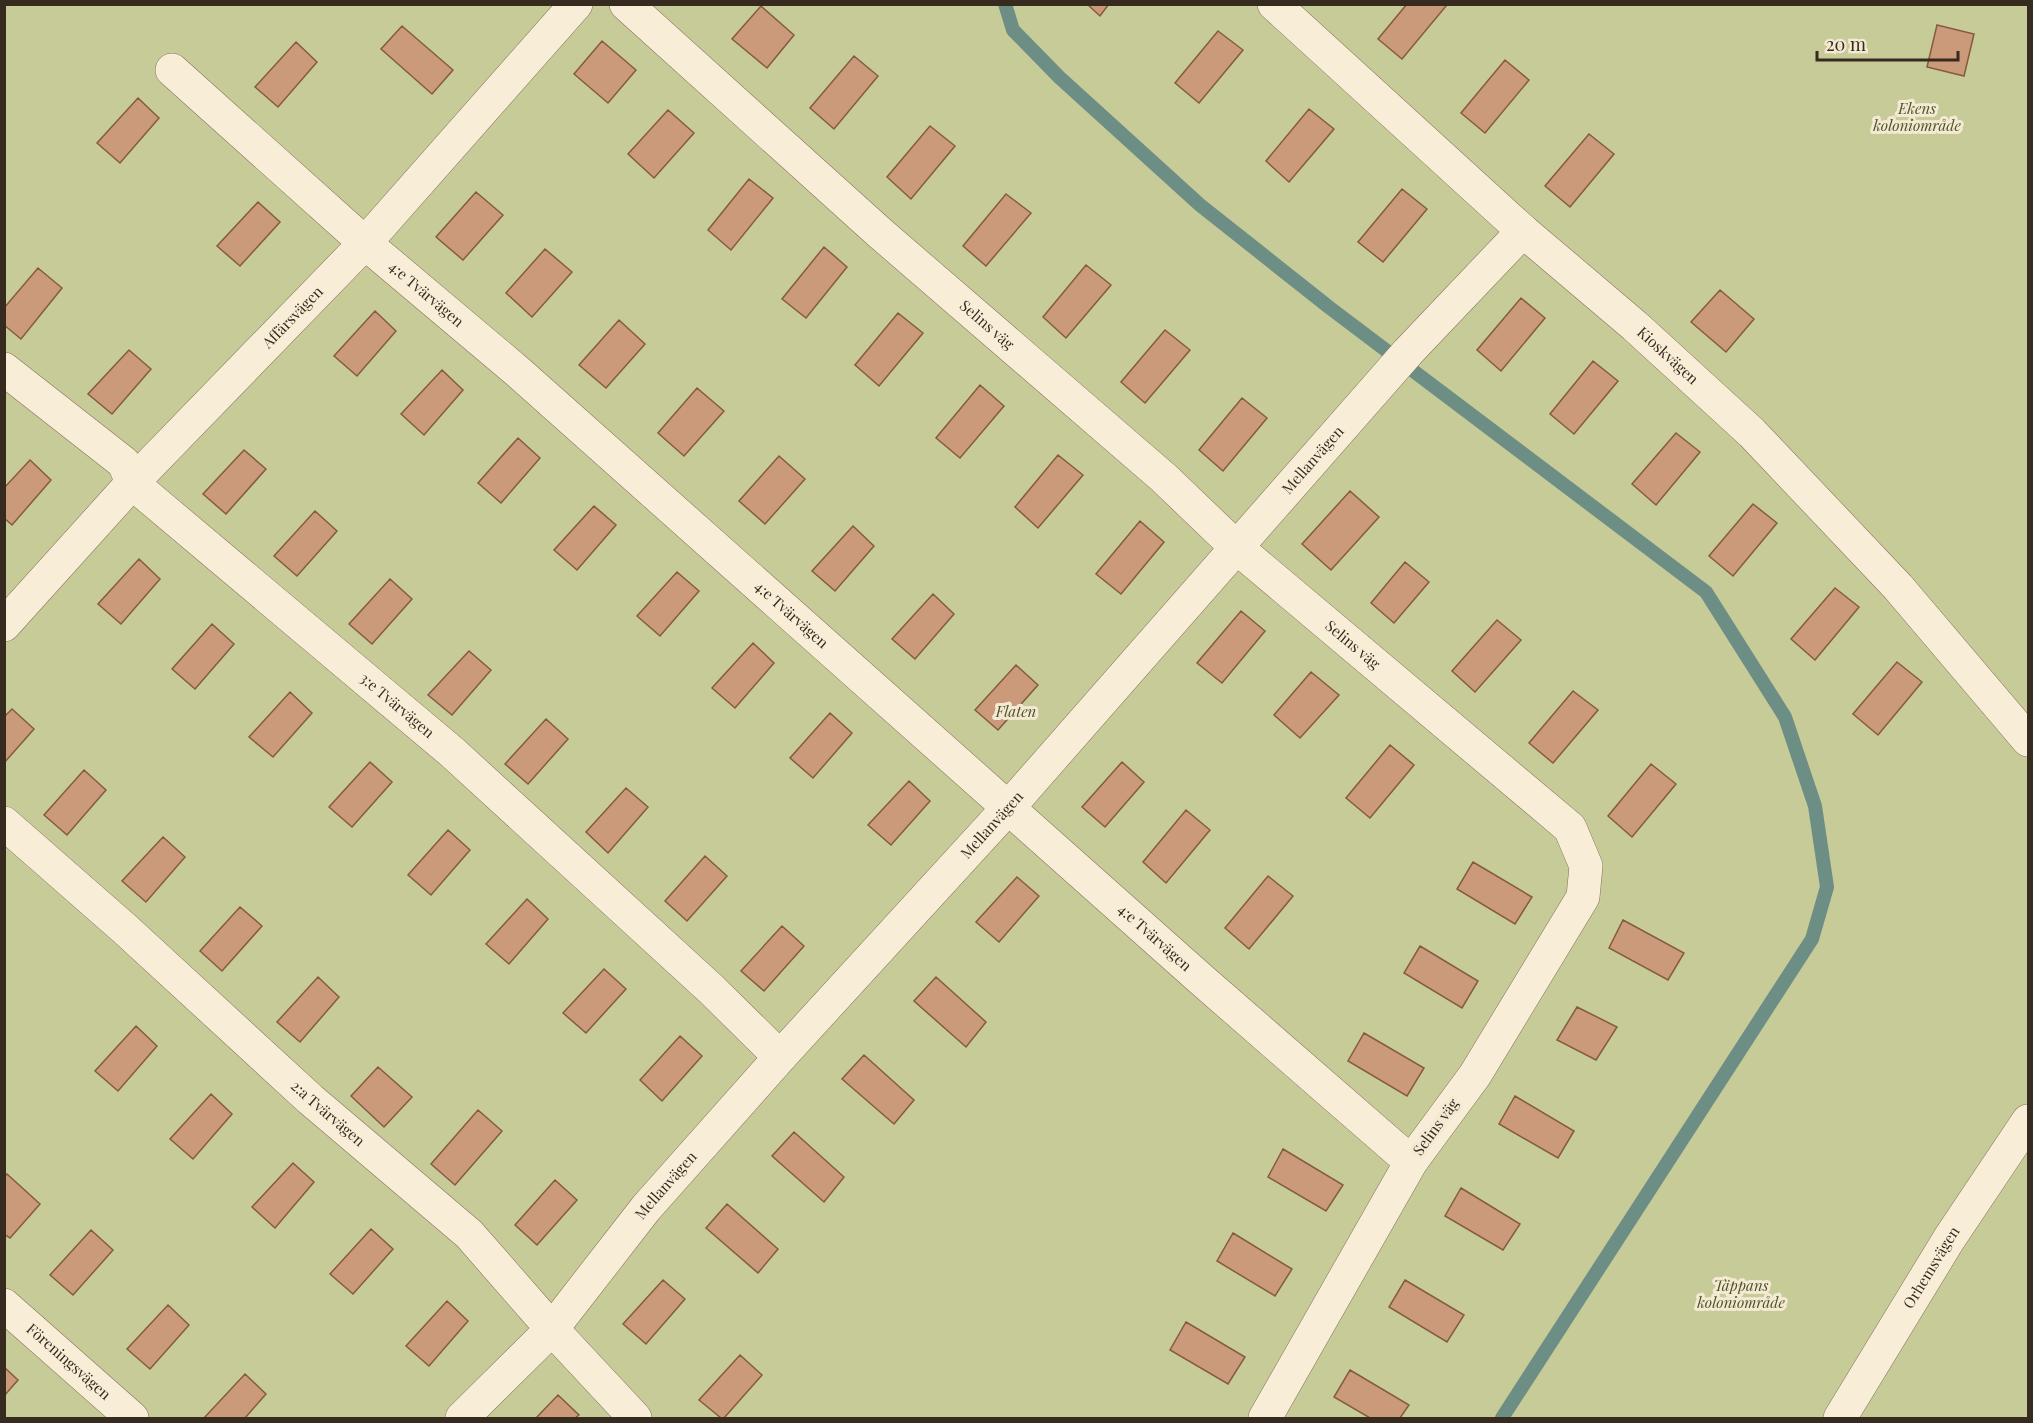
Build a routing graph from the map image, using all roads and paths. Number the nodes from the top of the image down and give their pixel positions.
1 (576, 4) edge
2 (627, 4) edge
3 (1274, 4) edge
4 (171, 70) dead end
5 (1522, 231) junction
6 (365, 243) junction
7 (4, 369) edge
8 (132, 483) junction
9 (1236, 547) junction
10 (4, 626) edge
11 (2028, 740) edge
12 (1008, 808) junction
13 (4, 823) edge
14 (780, 1057) junction
15 (2028, 1121) edge
16 (1411, 1162) junction
17 (4, 1305) edge
18 (552, 1329) junction
19 (132, 1419) edge
20 (462, 1419) edge
21 (635, 1419) edge
22 (1265, 1419) edge
23 (1840, 1419) edge

1 - 6 street, Affärsvägen
2 - 9 street, Selins väg
3 - 5 street, Kioskvägen
4 - 6 street, 4:e Tvärvägen
5 - 9 street, Mellanvägen
5 - 11 street, Kioskvägen
6 - 8 street, Affärsvägen
6 - 12 street, 4:e Tvärvägen
7 - 8 street, 3:e Tvärvägen
8 - 10 street, Affärsvägen
8 - 14 street, 3:e Tvärvägen
9 - 12 street, Mellanvägen
9 - 16 street, Selins väg
12 - 14 street, Mellanvägen
12 - 16 street, 4:e Tvärvägen
13 - 18 street, 2:a Tvärvägen
14 - 18 street, Mellanvägen
15 - 23 street, Orhemsvägen
16 - 22 street, Selins väg
17 - 19 street, Föreningsvägen
18 - 20 street, Mellanvägen
18 - 21 street, 2:a Tvärvägen

